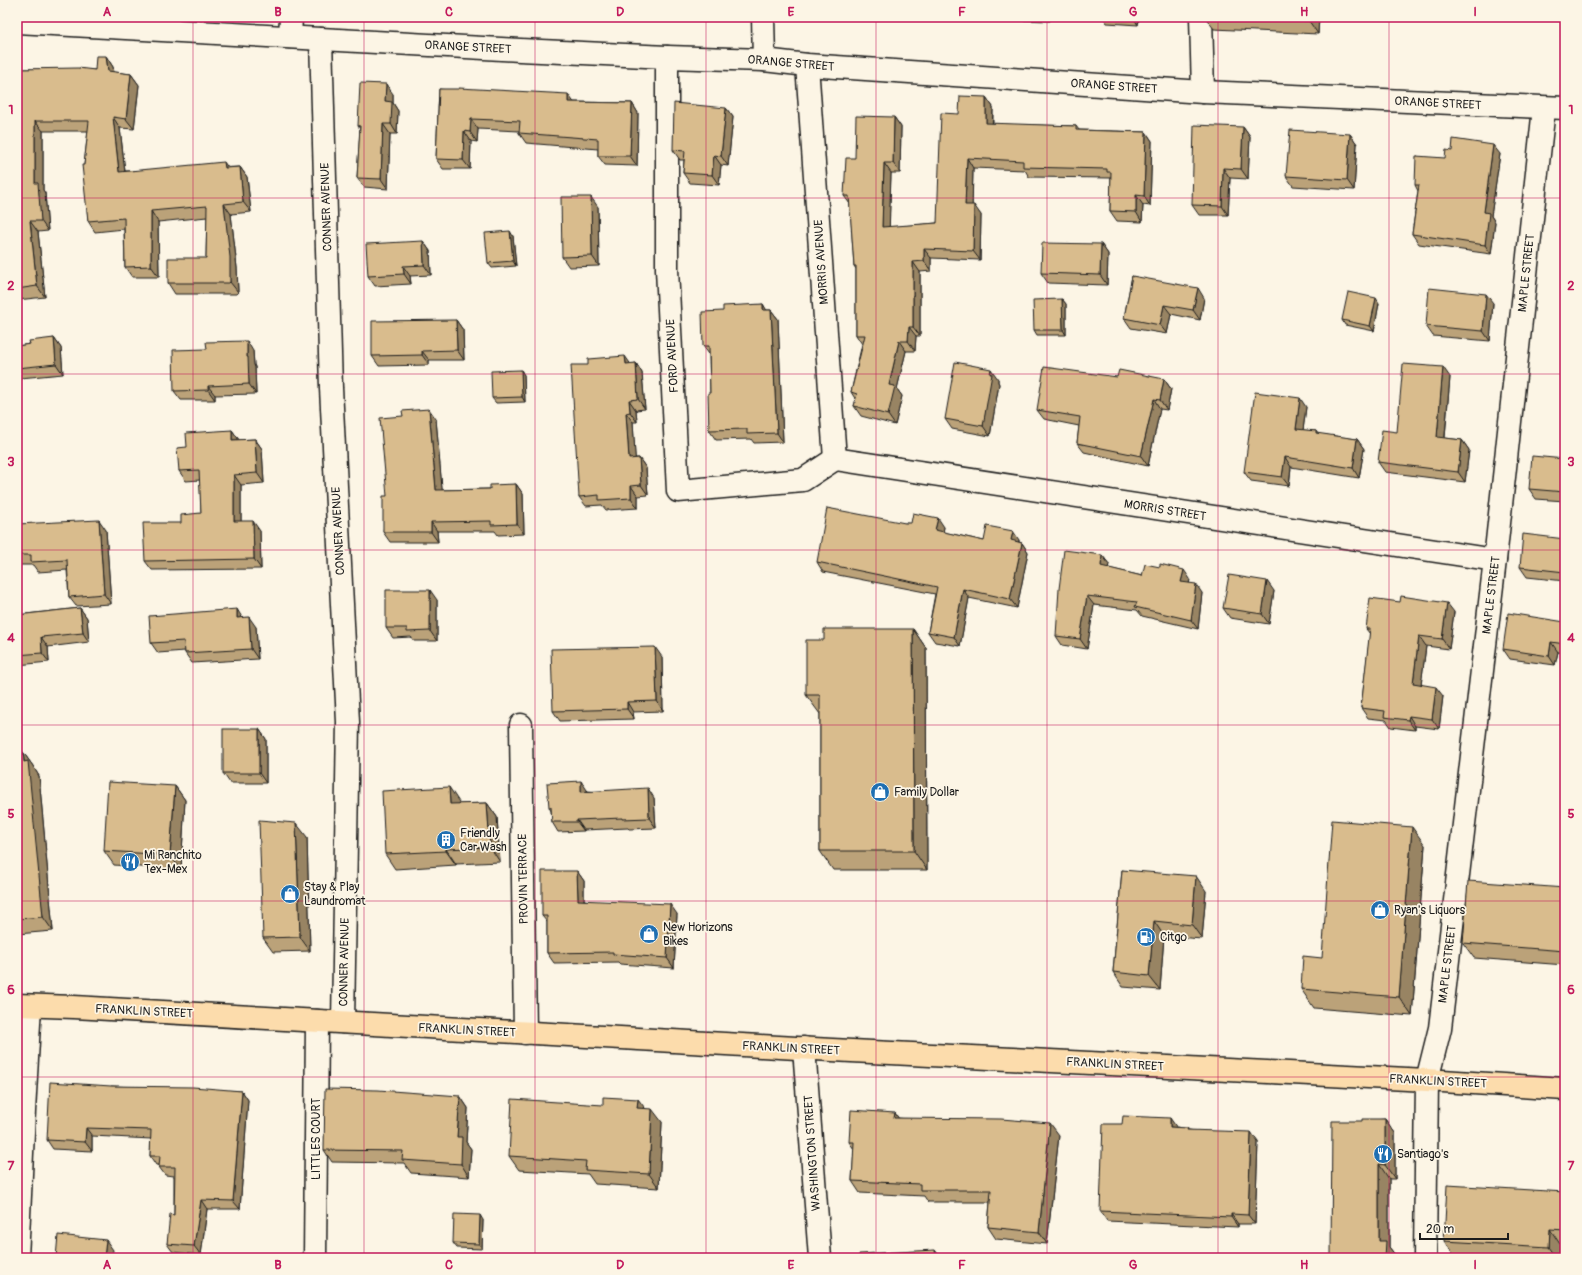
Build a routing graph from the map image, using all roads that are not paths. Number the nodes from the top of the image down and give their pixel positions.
1 (763, 17) edge
2 (1201, 17) edge
3 (17, 22) edge
4 (291, 27) edge
5 (321, 39) junction
6 (667, 57) junction
7 (764, 60) junction
8 (807, 65) junction
9 (1203, 92) junction
10 (1554, 108) edge
11 (835, 459) junction
12 (1495, 560) junction
13 (521, 725) dead end
14 (24, 1005) edge
15 (317, 1021) junction
16 (343, 1022) junction
17 (525, 1033) junction
18 (804, 1048) junction
19 (1427, 1080) junction
20 (1565, 1089) edge
21 (17, 1258) edge
22 (315, 1258) edge
23 (820, 1258) edge
24 (1425, 1258) edge

1 - 7 street
2 - 9 street
3 - 4 street, ORANGE STREET
4 - 5 street, ORANGE STREET
5 - 6 street, ORANGE STREET
5 - 16 street, CONNER AVENUE
6 - 7 street, ORANGE STREET
6 - 11 street, FORD AVENUE
7 - 8 street, ORANGE STREET
8 - 9 street, ORANGE STREET
8 - 11 street, MORRIS AVENUE
9 - 10 street, ORANGE STREET
10 - 12 street, MAPLE STREET
11 - 12 street, MORRIS STREET
12 - 19 street, MAPLE STREET
13 - 17 street, PROVIN TERRACE
14 - 15 main road, FRANKLIN STREET
14 - 21 street
15 - 16 main road, FRANKLIN STREET
15 - 22 street, LITTLES COURT
16 - 17 main road, FRANKLIN STREET
17 - 18 main road, FRANKLIN STREET
18 - 19 main road, FRANKLIN STREET
18 - 23 street, WASHINGTON STREET
19 - 20 main road, FRANKLIN STREET
19 - 24 street, MAPLE STREET

